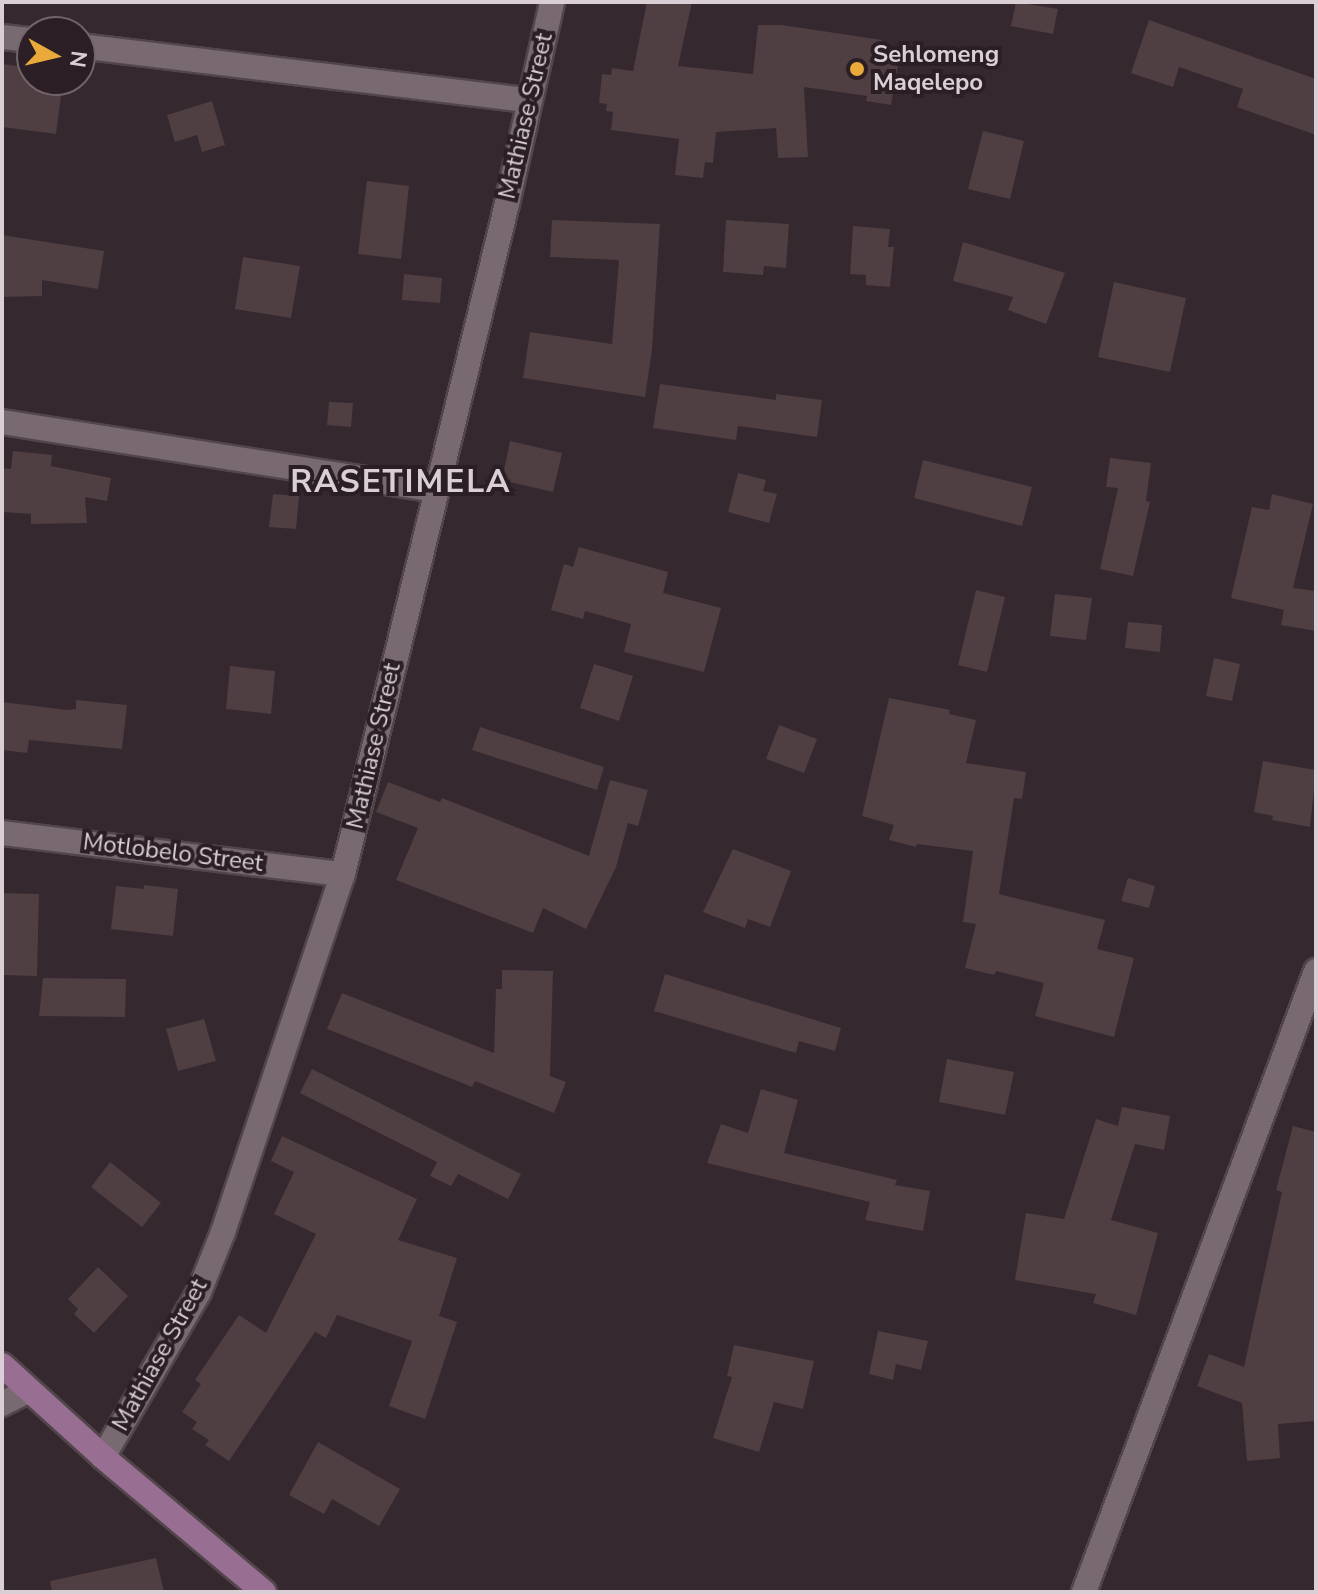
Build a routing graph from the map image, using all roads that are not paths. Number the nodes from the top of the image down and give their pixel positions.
1 (552, 2) edge
2 (96, 48) edge
3 (529, 100) junction
4 (2, 422) edge
5 (435, 490) junction
6 (2, 833) edge
7 (343, 874) junction
8 (1316, 971) edge
9 (2, 1365) edge
10 (29, 1390) junction
11 (2, 1404) edge
12 (103, 1457) junction
13 (264, 1592) edge
14 (1084, 1592) edge

1 - 3 street, Mathiase Street
2 - 3 street
3 - 5 street, Mathiase Street
4 - 5 street
5 - 7 street, Mathiase Street
6 - 7 street, Motlobelo Street
7 - 12 street, Mathiase Street
8 - 14 street
9 - 10 main road
10 - 11 street
10 - 12 main road
12 - 13 main road

